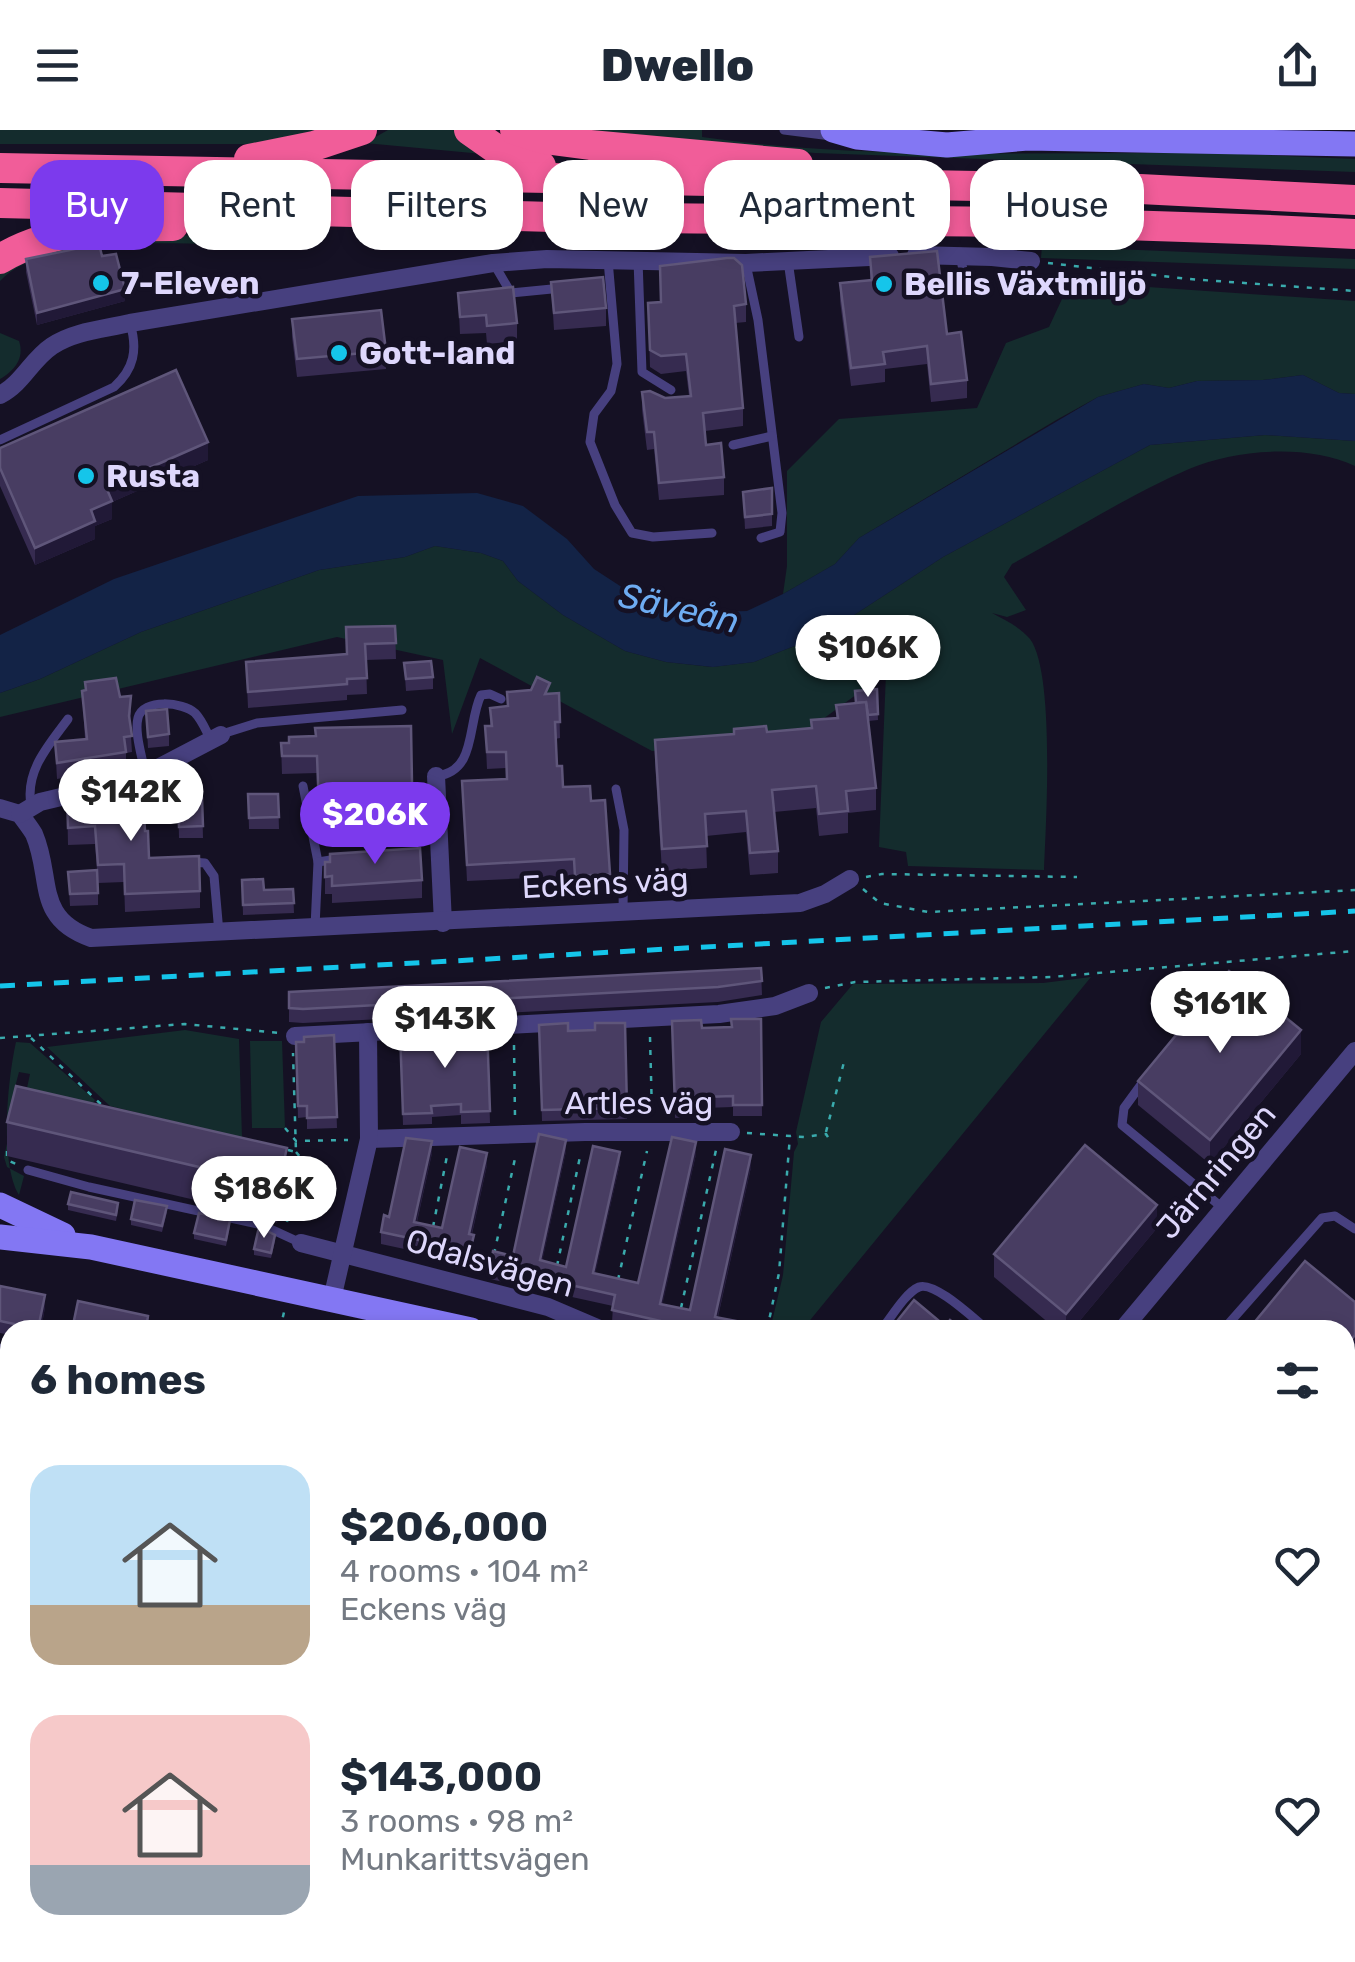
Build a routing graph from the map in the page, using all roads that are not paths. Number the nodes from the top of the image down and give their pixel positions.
1 (362, 130) edge
2 (469, 130) edge
3 (515, 130) edge
4 (784, 130) edge
5 (987, 130) edge
6 (845, 133) edge
7 (902, 136) edge
8 (1028, 138) junction
9 (1355, 144) edge
10 (543, 164) edge
11 (0, 168) edge
12 (168, 171) junction
13 (543, 178) edge
14 (684, 180) edge
15 (970, 182) edge
16 (970, 185) edge
17 (1144, 191) edge
18 (1355, 200) edge
19 (0, 203) edge
20 (704, 217) edge
21 (704, 218) edge
22 (950, 220) edge
23 (1355, 234) edge
24 (960, 256) junction
25 (0, 259) edge
26 (608, 260) junction
27 (638, 260) junction
28 (788, 262) junction
29 (1031, 262) road end
30 (493, 263) junction
31 (746, 263) junction
32 (609, 282) junction
33 (590, 284) edge
34 (570, 287) edge
35 (977, 292) dead end
36 (130, 323) junction
37 (800, 338) dead end
38 (671, 390) dead end
39 (0, 394) edge
40 (772, 436) junction
41 (0, 440) edge
42 (733, 445) dead end
43 (712, 533) dead end
44 (761, 538) dead end
45 (501, 699) dead end
46 (402, 710) dead end
47 (68, 719) dead end
48 (216, 738) junction
49 (145, 775) junction
50 (436, 776) joint
51 (303, 786) dead end
52 (616, 789) dead end
53 (0, 808) edge
54 (26, 810) junction
55 (351, 856) edge
56 (190, 862) edge
57 (318, 862) junction
58 (850, 879) road end
59 (623, 912) junction
60 (442, 922) junction
61 (315, 928) junction
62 (219, 934) junction
63 (809, 993) road end
64 (368, 1032) junction
65 (295, 1036) road end
66 (1355, 1051) edge
67 (1148, 1076) edge
68 (725, 1132) road end
69 (368, 1139) junction
70 (28, 1170) road end
71 (0, 1205) edge
72 (1224, 1208) junction
73 (1355, 1229) edge
74 (0, 1237) edge
75 (292, 1238) joint
76 (91, 1247) junction
77 (342, 1253) junction
78 (332, 1299) junction
79 (425, 1320) edge
80 (579, 1320) edge
81 (889, 1320) edge
82 (975, 1320) edge
83 (1131, 1320) edge
84 (1231, 1320) edge

1 - 12 highway
2 - 10 highway
3 - 15 highway
4 - 6 lane
5 - 8 main road
6 - 7 main road
7 - 8 main road
8 - 9 main road
11 - 12 highway
12 - 13 highway
14 - 16 highway
17 - 18 highway
19 - 20 highway
21 - 25 highway
22 - 23 highway
24 - 28 street
24 - 29 street
24 - 35 lane
26 - 27 street
26 - 30 street
26 - 32 lane
27 - 31 street
27 - 38 lane
28 - 31 street
28 - 37 lane
30 - 34 lane
30 - 36 street
31 - 40 lane
32 - 33 lane
32 - 43 lane
36 - 39 street
36 - 41 lane
40 - 42 lane
40 - 44 lane
45 - 50 lane
46 - 48 lane
47 - 54 lane
48 - 49 street
48 - 49 lane
49 - 54 street
50 - 60 street
51 - 57 lane
52 - 59 lane
53 - 54 street
54 - 62 street, Eckens väg
55 - 57 lane
56 - 62 lane
57 - 61 lane
58 - 59 street, Eckens väg
59 - 60 street, Eckens väg
60 - 61 street, Eckens väg
61 - 62 street, Eckens väg
63 - 64 street
64 - 65 street
64 - 69 street
66 - 72 street, Järnringen
67 - 72 lane
68 - 69 street, Artles väg
69 - 77 street
70 - 75 lane
71 - 76 main road
72 - 83 street, Järnringen
73 - 84 lane
74 - 76 main road
75 - 77 street, Odalsvägen
76 - 78 main road
77 - 78 street
77 - 80 street, Odalsvägen
78 - 79 main road
81 - 82 lane

